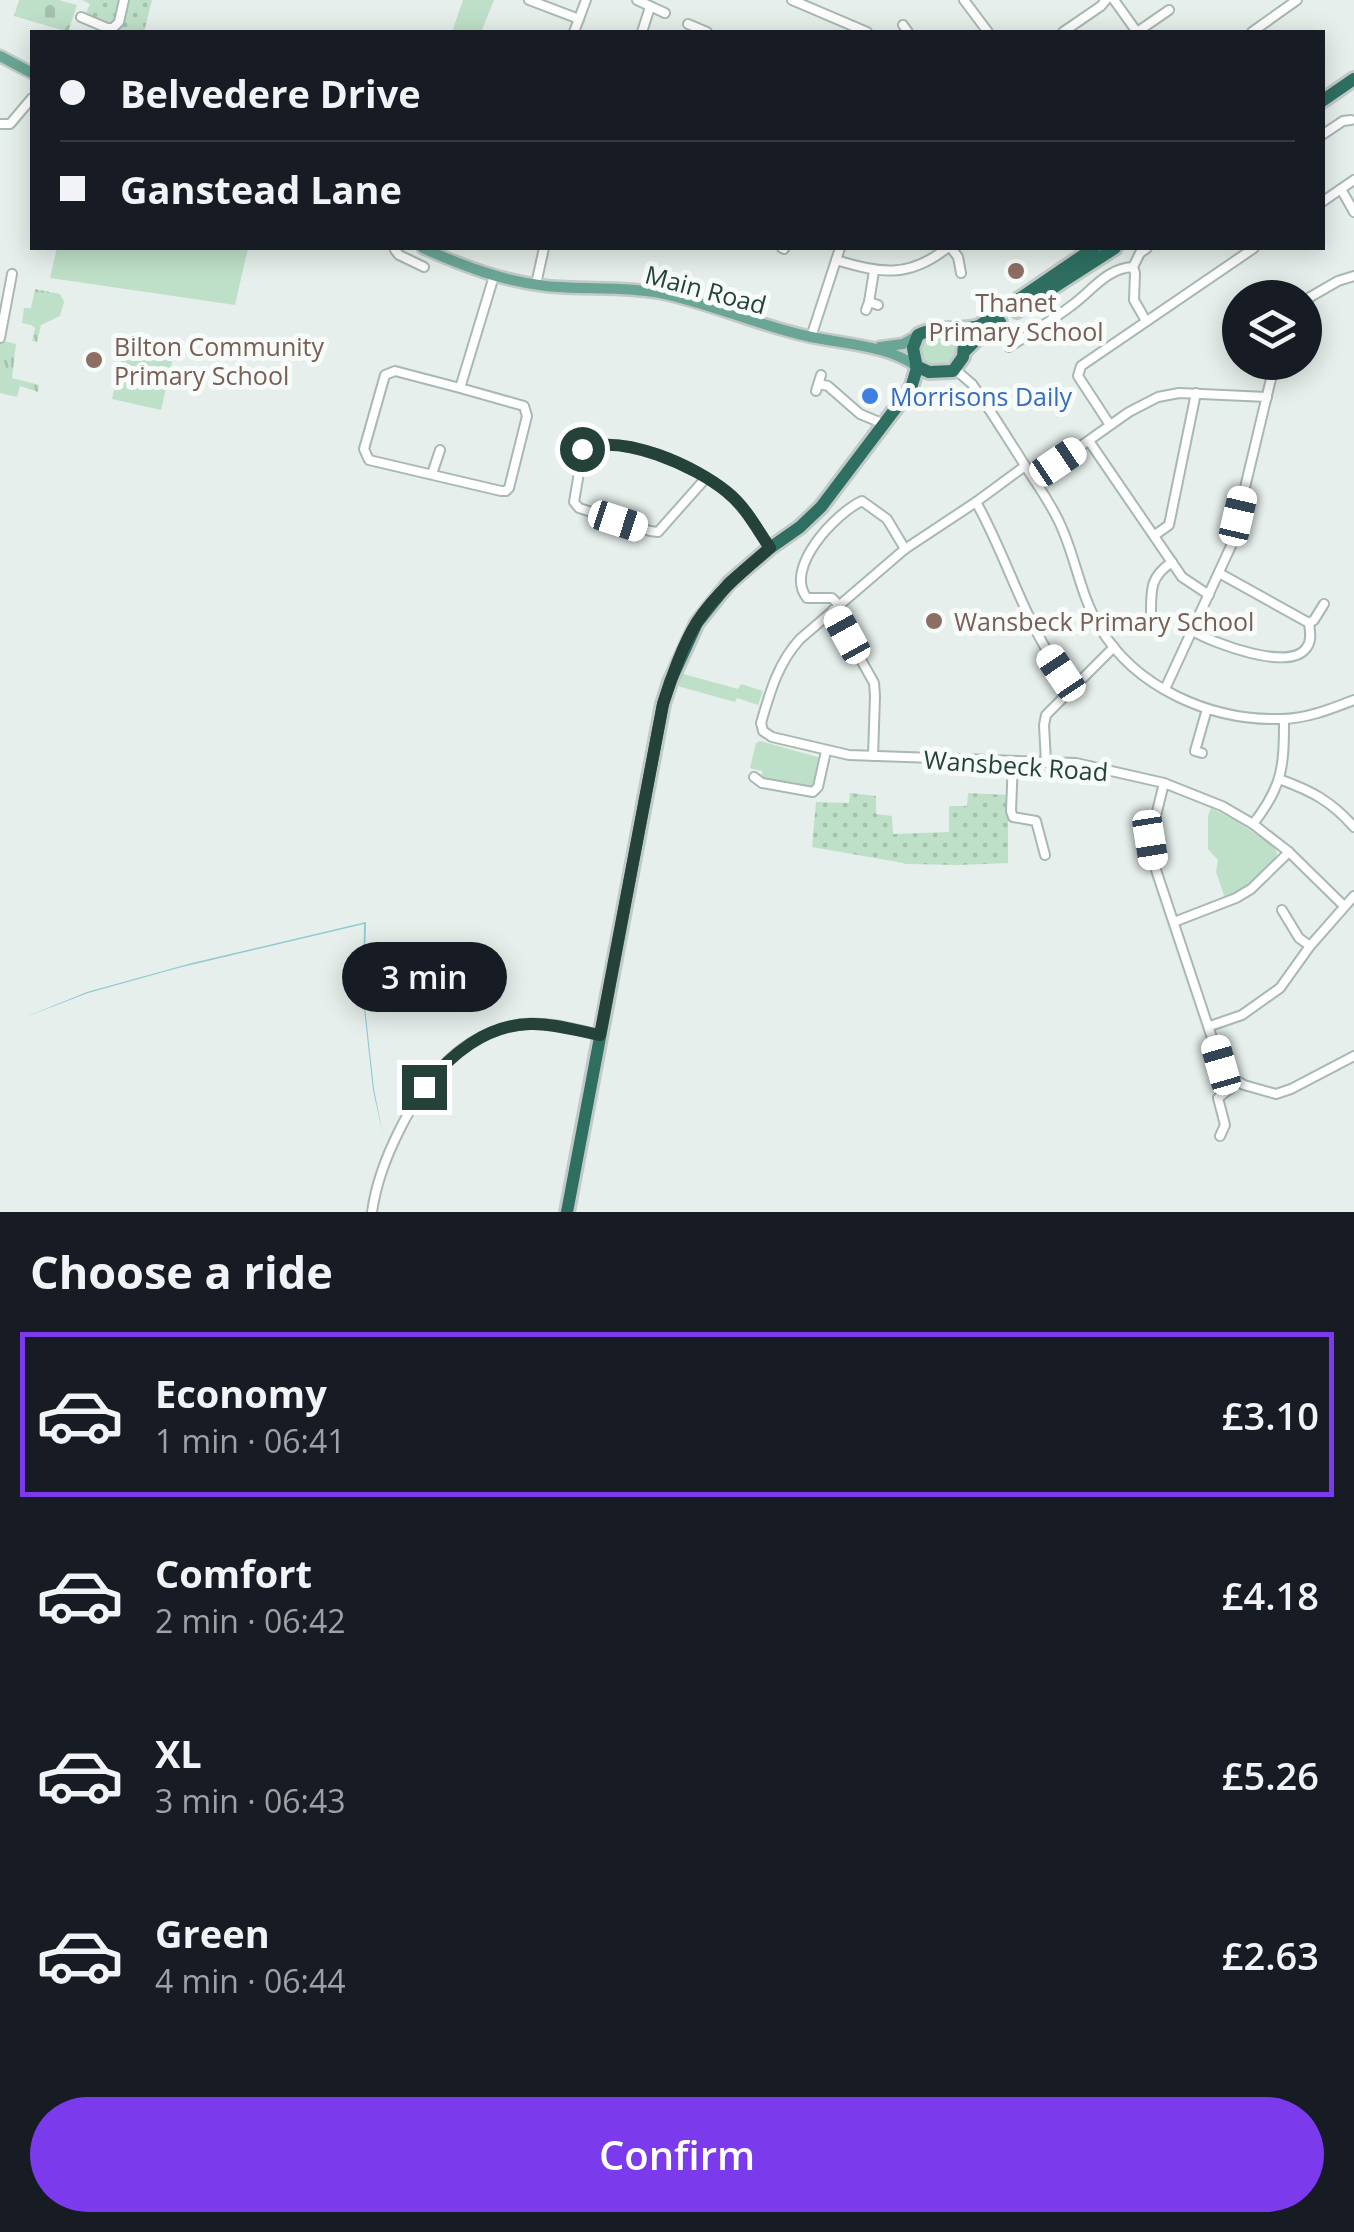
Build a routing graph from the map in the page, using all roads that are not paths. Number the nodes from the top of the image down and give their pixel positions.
1 (124, 0) edge
2 (529, 0) edge
3 (586, 0) edge
4 (636, 0) edge
5 (792, 0) edge
6 (964, 0) edge
7 (1106, 0) edge
8 (1114, 0) edge
9 (1297, 0) edge
10 (650, 6) junction
11 (665, 13) dead end
12 (81, 17) dead end
13 (578, 19) junction
14 (688, 24) dead end
15 (1172, 25) dead end
16 (575, 30) edge
17 (643, 30) edge
18 (703, 30) edge
19 (861, 30) edge
20 (986, 30) edge
21 (1066, 30) edge
22 (1136, 30) edge
23 (1140, 30) edge
24 (1255, 30) edge
25 (0, 56) edge
26 (1354, 70) edge
27 (30, 73) edge
28 (1354, 79) edge
29 (1325, 89) edge
30 (1325, 99) edge
31 (30, 100) edge
32 (1353, 120) edge
33 (0, 124) edge
34 (1325, 133) edge
35 (1354, 180) edge
36 (1341, 190) junction
37 (1325, 200) edge
38 (1354, 212) edge
39 (395, 250) edge
40 (428, 250) edge
41 (544, 250) edge
42 (839, 250) edge
43 (946, 250) edge
44 (951, 250) edge
45 (1091, 250) edge
46 (1113, 250) edge
47 (1145, 250) edge
48 (1251, 250) edge
49 (836, 260) junction
50 (424, 267) dead end
51 (1132, 267) junction
52 (874, 271) junction
53 (12, 274) dead end
54 (494, 276) junction
55 (963, 276) dead end
56 (1354, 276) edge
57 (536, 284) junction
58 (1322, 290) edge
59 (871, 306) dead end
60 (1146, 321) junction
61 (948, 330) junction
62 (917, 336) junction
63 (810, 337) junction
64 (0, 338) edge
65 (1013, 342) dead end
66 (864, 348) junction
67 (965, 352) junction
68 (916, 366) junction
69 (944, 372) junction
70 (968, 380) junction
71 (1271, 380) edge
72 (819, 383) dead end
73 (460, 388) junction
74 (911, 388) junction
75 (1196, 393) junction
76 (1267, 397) junction
77 (884, 424) junction
78 (1110, 425) junction
79 (1090, 441) junction
80 (440, 447) dead end
81 (1025, 466) junction
82 (432, 474) junction
83 (706, 478) junction
84 (1034, 479) junction
85 (976, 502) junction
86 (1155, 535) junction
87 (770, 548) junction
88 (906, 549) junction
89 (1172, 562) junction
90 (1219, 573) junction
91 (1209, 595) junction
92 (1324, 604) dead end
93 (836, 608) junction
94 (1151, 614) dead end
95 (1309, 623) junction
96 (1193, 632) junction
97 (1114, 647) junction
98 (1073, 687) junction
99 (1165, 689) junction
100 (1354, 700) edge
101 (1207, 709) junction
102 (1284, 719) junction
103 (826, 751) junction
104 (1202, 753) dead end
105 (873, 756) junction
106 (1013, 760) junction
107 (1046, 762) junction
108 (754, 777) dead end
109 (1279, 779) junction
110 (1164, 783) junction
111 (1253, 824) junction
112 (1354, 827) edge
113 (1288, 852) junction
114 (1045, 855) dead end
115 (1354, 896) edge
116 (1344, 906) junction
117 (1282, 910) dead end
118 (1174, 922) junction
119 (1310, 946) junction
120 (1210, 1026) junction
121 (600, 1035) junction
122 (1354, 1056) edge
123 (1235, 1080) junction
124 (1220, 1136) dead end
125 (374, 1198) junction
126 (372, 1212) edge
127 (381, 1212) edge
128 (567, 1212) edge

1 - 12 street
2 - 13 street
3 - 13 street
4 - 10 street
5 - 19 street
6 - 20 street
7 - 21 street
8 - 22 street
9 - 24 street
10 - 11 street
10 - 17 street
13 - 16 street
14 - 18 street
15 - 23 street
25 - 27 main road
26 - 29 highway
28 - 30 highway
31 - 33 street
32 - 34 street
35 - 36 street
36 - 37 street
36 - 38 street
39 - 50 street
40 - 54 main road, Main Road
41 - 57 street
42 - 49 street
43 - 52 street
44 - 55 street
45 - 61 highway
46 - 67 highway
47 - 51 street
48 - 60 street
49 - 52 street
49 - 63 street
51 - 60 street
51 - 65 street
52 - 59 street
53 - 64 street
54 - 57 main road, Main Road
54 - 73 street
56 - 58 street
57 - 63 main road, Main Road
60 - 78 street
61 - 62 highway
61 - 67 highway
62 - 66 main road, Main Road
62 - 68 highway
63 - 66 main road, Main Road
66 - 68 main road, Main Road
67 - 69 highway
67 - 70 street
68 - 69 highway
68 - 74 highway
69 - 70 street
69 - 74 highway
70 - 81 street
71 - 76 street
72 - 77 street
73 - 82 street
73 - 82 street
74 - 77 highway
75 - 76 street
75 - 78 street
75 - 86 street
76 - 90 street
77 - 87 highway
78 - 79 street
79 - 84 street
79 - 86 street
80 - 82 street
81 - 84 street
81 - 85 street, Wansbeck Road
83 - 83 street
83 - 87 street
84 - 97 street
85 - 88 street, Wansbeck Road
85 - 98 street
86 - 89 street
87 - 121 highway
88 - 93 street, Wansbeck Road
88 - 93 street
89 - 91 street
89 - 94 street
90 - 91 street
90 - 95 street
91 - 96 street
92 - 95 street
93 - 103 street, Wansbeck Road
93 - 105 street
95 - 96 street
96 - 99 street
97 - 98 street
97 - 99 street
98 - 107 street
99 - 101 street
100 - 102 street
101 - 102 street
101 - 104 street
102 - 109 street
103 - 105 street, Wansbeck Road
103 - 108 street
105 - 106 street, Wansbeck Road
106 - 107 street, Wansbeck Road
106 - 114 street
107 - 110 street, Wansbeck Road
109 - 111 street
109 - 112 street
110 - 111 street, Wansbeck Road
110 - 118 street
111 - 113 street, Wansbeck Road
113 - 116 street, Wansbeck Road
113 - 118 street
115 - 116 street
116 - 119 street
117 - 119 street
118 - 120 street
119 - 120 street
120 - 123 street
121 - 125 street
121 - 128 highway
122 - 123 street
123 - 124 street
125 - 126 street
125 - 127 street

